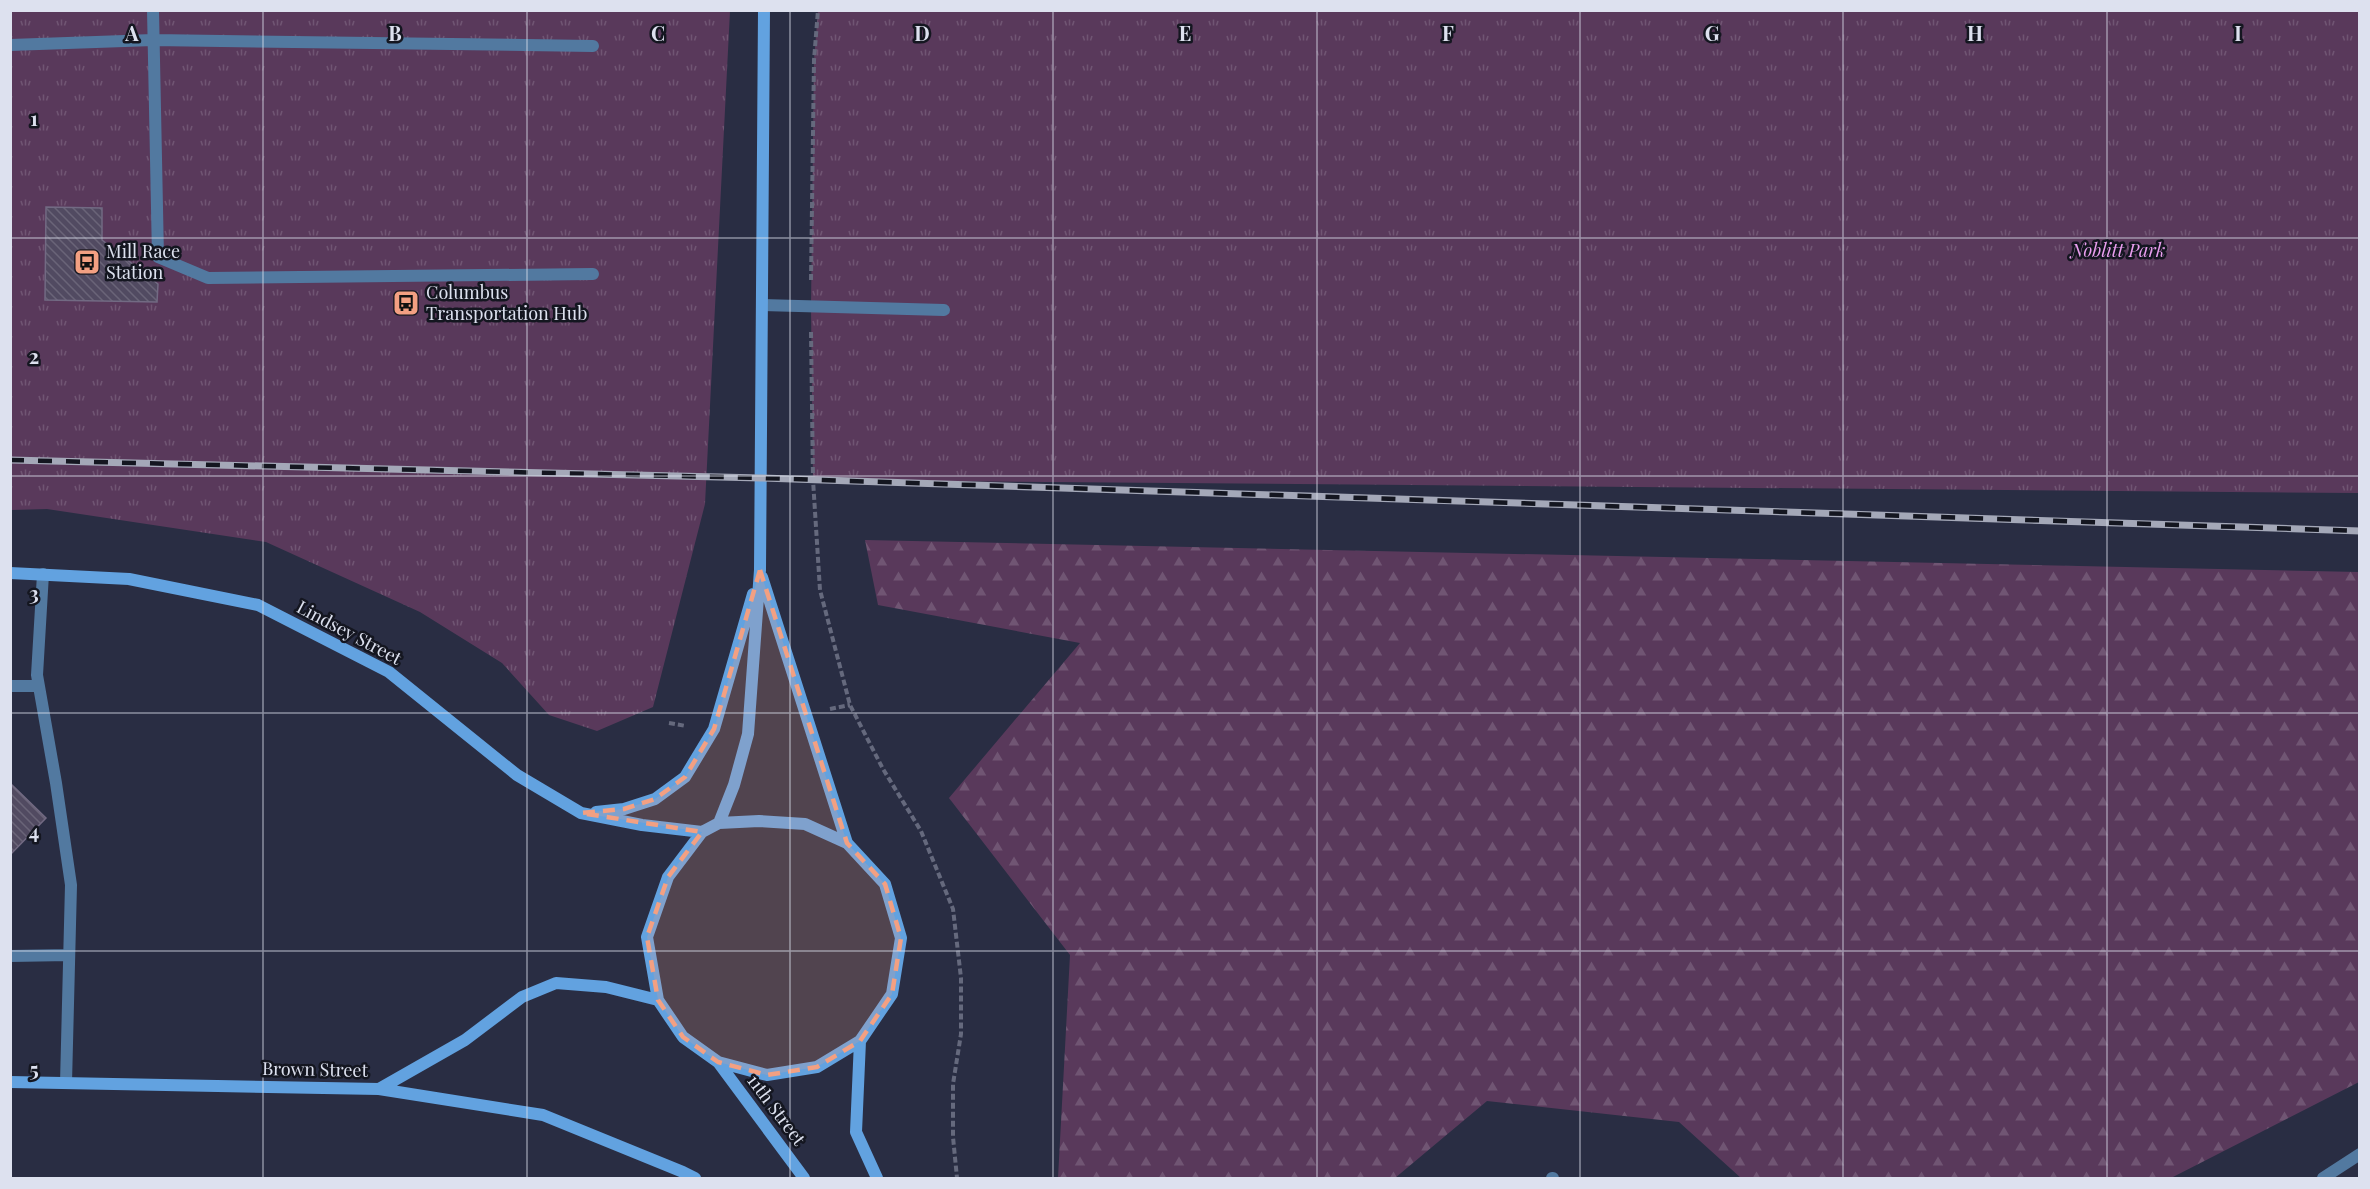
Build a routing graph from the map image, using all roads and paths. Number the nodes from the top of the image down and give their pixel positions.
1 (153, 10) edge
2 (764, 10) edge
3 (818, 10) edge
4 (153, 40) junction
5 (10, 45) edge
6 (593, 46) dead end
7 (593, 274) dead end
8 (762, 305) junction
9 (811, 307) junction
10 (944, 310) dead end
11 (760, 570) junction
12 (10, 573) edge
13 (43, 574) junction
14 (10, 686) edge
15 (39, 686) junction
16 (581, 813) junction
17 (719, 823) junction
18 (702, 832) junction
19 (847, 843) junction
20 (69, 955) junction
21 (10, 956) edge
22 (658, 1000) junction
23 (860, 1041) junction
24 (718, 1062) junction
25 (10, 1082) edge
26 (66, 1083) junction
27 (379, 1089) junction
28 (2360, 1154) edge
29 (694, 1179) edge
30 (804, 1179) edge
31 (877, 1179) edge
32 (957, 1179) edge
33 (2323, 1179) edge

1 - 4 lane
2 - 8 main road
3 - 9 path
4 - 5 lane
4 - 6 lane
4 - 7 lane
8 - 9 lane
8 - 11 main road
9 - 10 lane
9 - 32 path
11 - 16 main road
11 - 17 main road
11 - 19 main road
12 - 13 main road, Lindsey Street
13 - 15 lane
13 - 16 main road, Lindsey Street
14 - 15 lane
15 - 20 lane
16 - 18 main road, Lindsey Street
17 - 18 main road
17 - 19 main road
18 - 22 main road
19 - 23 main road
20 - 21 lane
20 - 26 lane
22 - 24 main road
22 - 27 main road, Brown Street
23 - 24 main road
23 - 31 main road
24 - 30 main road, 11th Street
25 - 26 main road, Brown Street
26 - 27 main road, Brown Street
27 - 29 main road
28 - 33 lane

